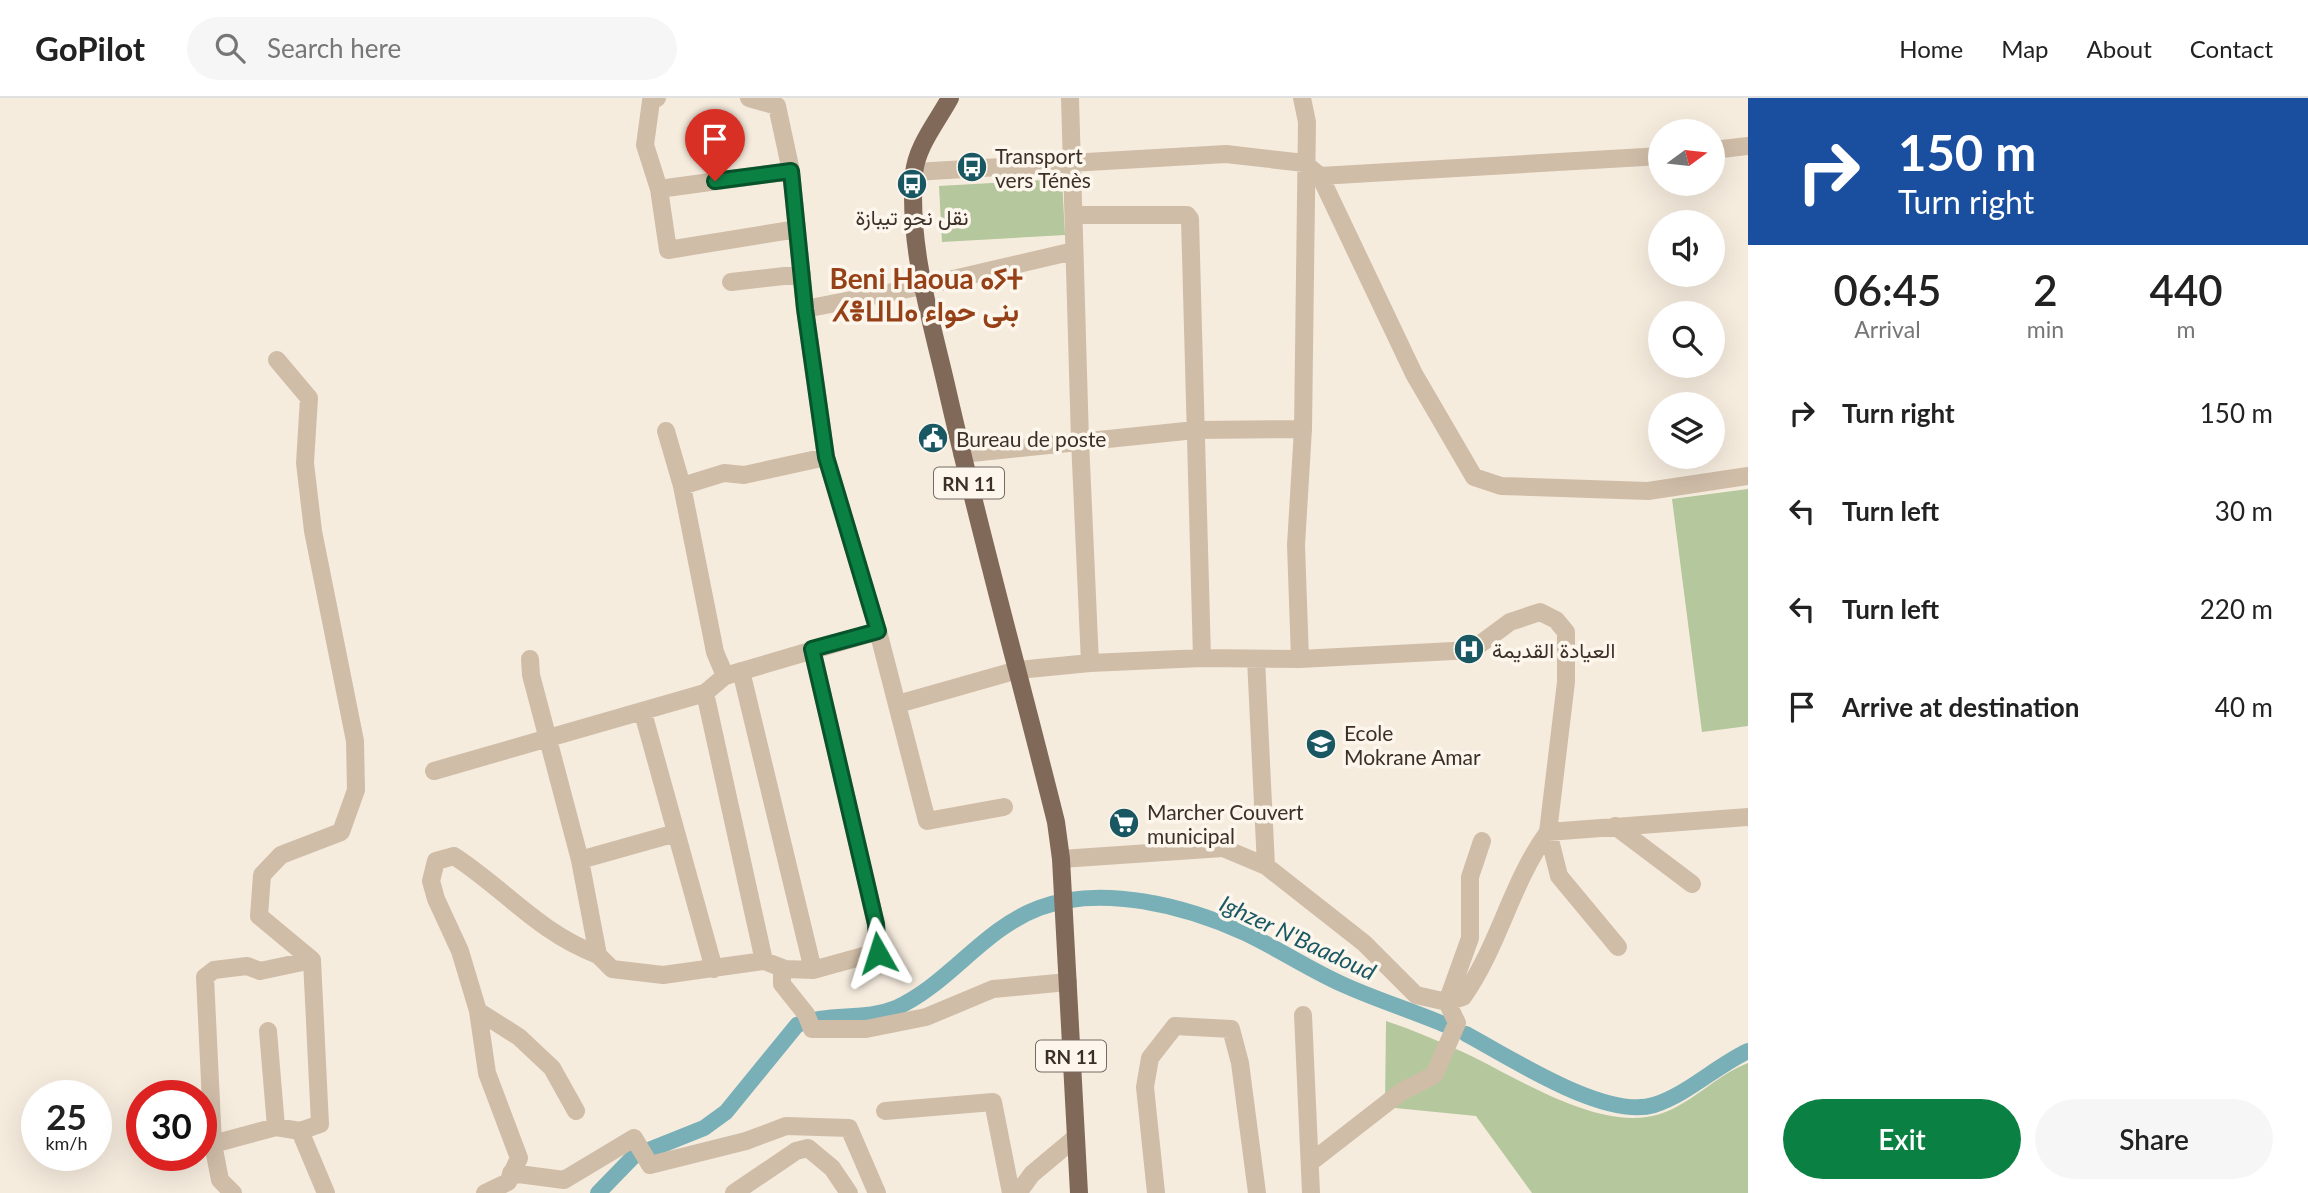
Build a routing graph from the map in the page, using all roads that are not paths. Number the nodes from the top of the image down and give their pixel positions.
1 (657, 98) edge
2 (749, 98) edge
3 (950, 98) edge
4 (1070, 98) edge
5 (1302, 98) edge
6 (1748, 146) edge
7 (1726, 149) edge
8 (1648, 157) edge
9 (1074, 162) junction
10 (1304, 163) junction
11 (791, 171) junction
12 (914, 172) junction
13 (1320, 176) junction
14 (659, 189) junction
15 (1076, 215) junction
16 (797, 229) junction
17 (1074, 251) junction
18 (802, 274) junction
19 (731, 282) dead end
20 (923, 286) junction
21 (805, 309) junction
22 (276, 360) dead end
23 (1303, 429) junction
24 (1195, 430) junction
25 (666, 431) dead end
26 (1080, 440) junction
27 (962, 454) junction
28 (826, 457) junction
29 (1748, 476) edge
30 (682, 486) junction
31 (878, 631) junction
32 (812, 649) junction
33 (1202, 658) junction
34 (530, 659) dead end
35 (1256, 659) junction
36 (1300, 659) junction
37 (1090, 663) junction
38 (1018, 670) junction
39 (733, 673) junction
40 (705, 693) junction
41 (898, 704) junction
42 (643, 713) junction
43 (548, 739) junction
44 (434, 771) dead end
45 (1004, 807) dead end
46 (1748, 817) edge
47 (1615, 826) junction
48 (1548, 832) junction
49 (676, 833) junction
50 (1482, 841) dead end
51 (580, 860) junction
52 (1061, 865) junction
53 (1266, 866) junction
54 (1692, 884) dead end
55 (1618, 947) dead end
56 (598, 955) junction
57 (312, 960) junction
58 (764, 961) junction
59 (782, 968) junction
60 (714, 969) junction
61 (813, 970) junction
62 (1068, 982) junction
63 (1447, 1002) junction
64 (478, 1011) junction
65 (1303, 1015) dead end
66 (268, 1031) dead end
67 (210, 1080) edge
68 (576, 1111) dead end
69 (886, 1111) dead end
70 (276, 1127) junction
71 (300, 1130) junction
72 (1075, 1138) junction
73 (217, 1143) edge
74 (1311, 1162) junction
75 (217, 1165) edge
76 (512, 1173) junction
77 (233, 1193) edge
78 (327, 1193) edge
79 (485, 1193) edge
80 (734, 1193) edge
81 (849, 1193) edge
82 (877, 1193) edge
83 (1010, 1193) edge
84 (1018, 1193) edge
85 (1079, 1193) edge
86 (1156, 1193) edge
87 (1256, 1193) edge
88 (1311, 1193) edge

1 - 14 street
2 - 11 street
3 - 12 main road, RN 11
4 - 9 street
5 - 10 street
6 - 7 street
8 - 13 street
9 - 10 street
9 - 12 street
9 - 15 street
10 - 13 street
10 - 23 street
11 - 14 street
11 - 16 street
12 - 20 main road, RN 11
13 - 29 street
14 - 16 street
15 - 17 street
15 - 24 street
16 - 18 street
17 - 20 street
17 - 26 street
18 - 19 street
18 - 21 street
20 - 21 street
20 - 27 main road, RN 11
21 - 28 street
22 - 57 street
23 - 24 street
23 - 36 street
24 - 26 street
24 - 33 street
25 - 30 street
26 - 27 street
26 - 37 street
27 - 38 main road, RN 11
28 - 30 street
28 - 31 street
30 - 39 street
31 - 32 street
31 - 41 street
32 - 39 street
32 - 61 street
33 - 35 street
33 - 37 street
34 - 43 street
35 - 36 street
35 - 53 street
36 - 48 street
37 - 38 street
38 - 41 street
38 - 52 main road, RN 11
39 - 40 street
39 - 61 street
40 - 42 street
40 - 58 street
41 - 45 street
42 - 43 street
42 - 49 street
43 - 44 street
43 - 51 street
46 - 47 street
47 - 48 street
47 - 54 street
48 - 55 street
48 - 63 street
49 - 51 street
49 - 60 street
50 - 63 street
51 - 56 street
52 - 53 street
52 - 62 main road, RN 11
53 - 63 street
56 - 60 street
56 - 64 street
57 - 67 street
57 - 71 street
58 - 59 street
58 - 60 street
59 - 61 street
59 - 62 street
62 - 72 main road, RN 11
63 - 74 street
64 - 68 street
64 - 76 street
65 - 74 street
66 - 70 street
69 - 83 street
70 - 71 street
70 - 73 street
71 - 78 street
72 - 84 street
72 - 85 main road, RN 11
74 - 88 street
75 - 77 street
76 - 79 street
76 - 82 street
80 - 81 street
86 - 87 street

